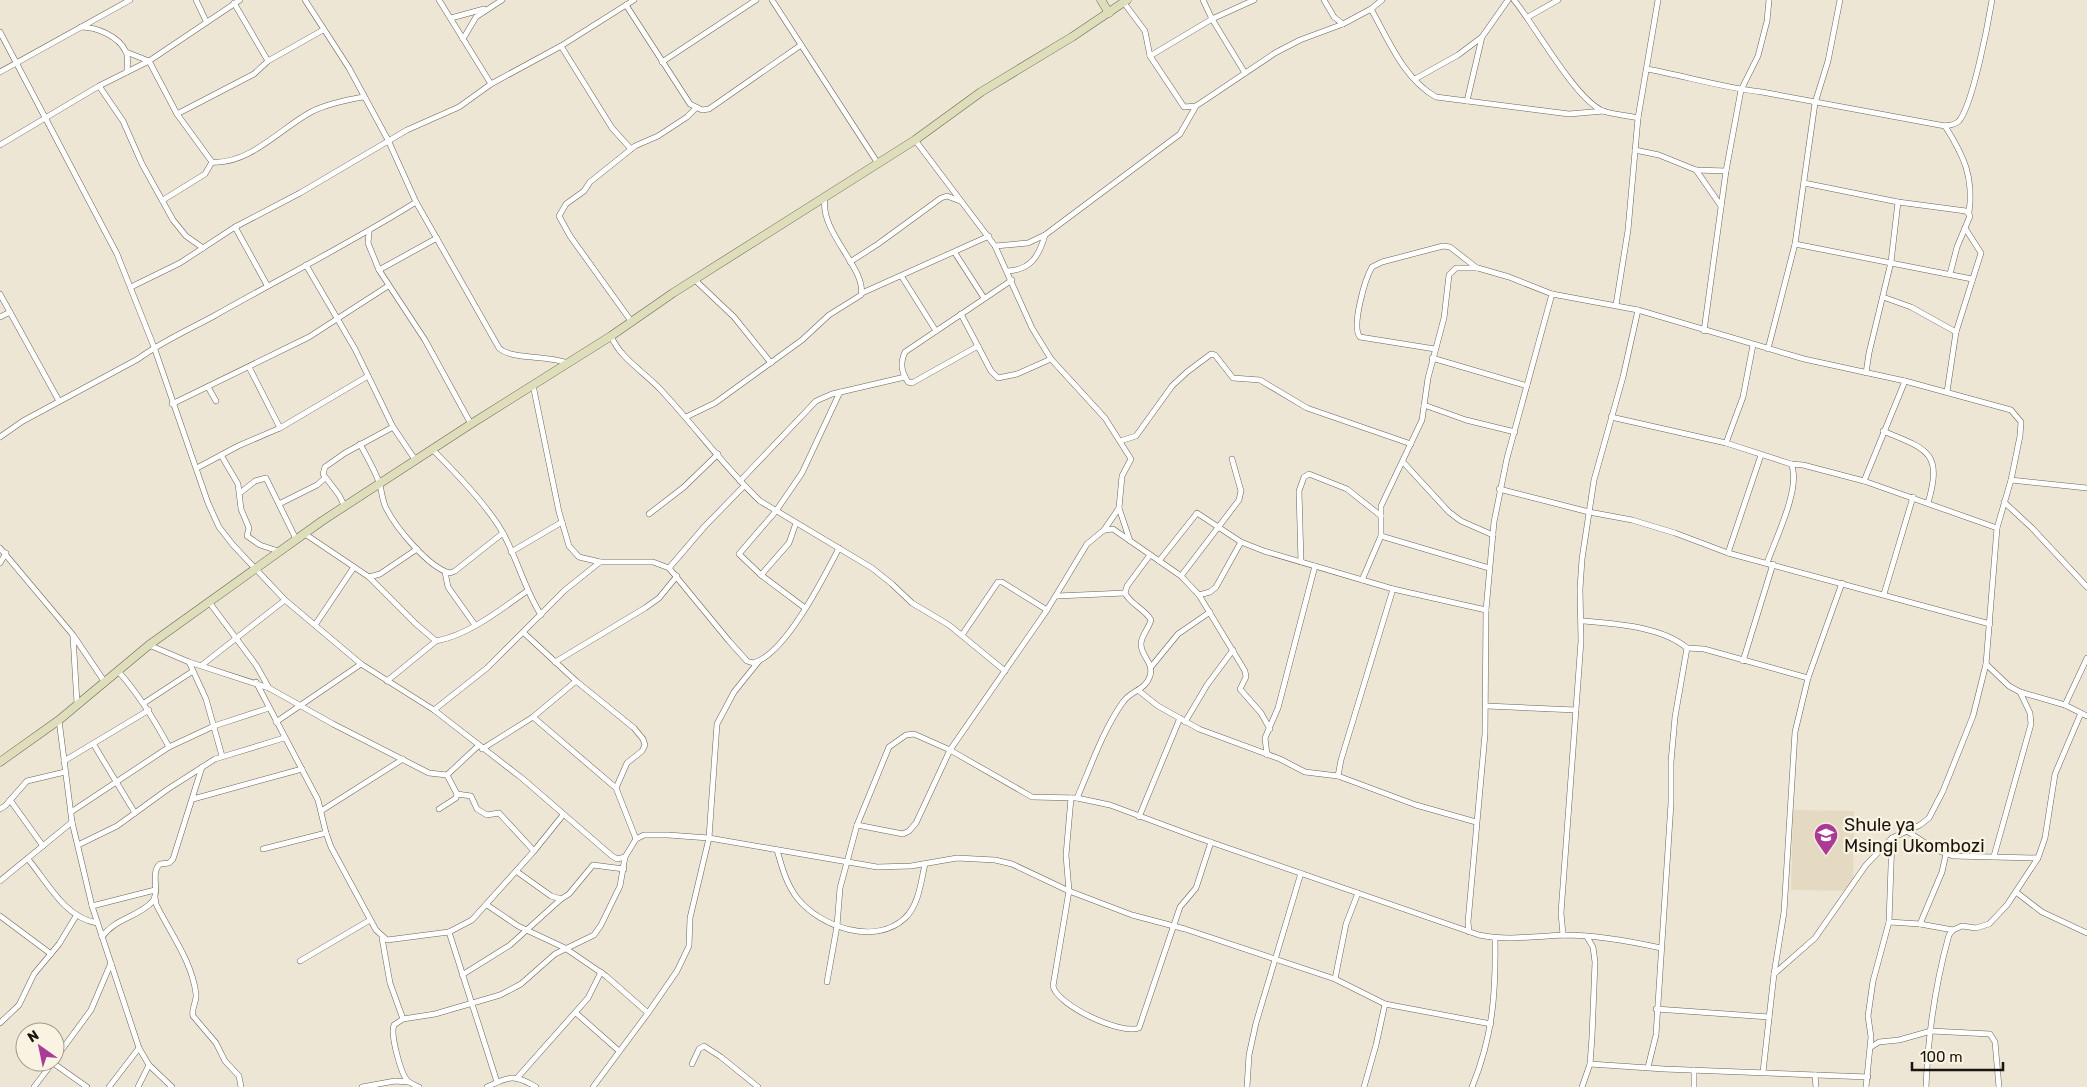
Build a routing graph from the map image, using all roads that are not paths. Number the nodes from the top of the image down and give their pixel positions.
1 (130, 0) edge
2 (196, 0) edge
3 (240, 0) edge
4 (305, 0) edge
5 (439, 0) edge
6 (502, 0) edge
7 (634, 0) edge
8 (756, 0) edge
9 (772, 0) edge
10 (1101, 0) edge
11 (1203, 0) edge
12 (1254, 0) edge
13 (1324, 0) edge
14 (1382, 0) edge
15 (1508, 0) edge
16 (1514, 0) edge
17 (1558, 0) edge
18 (1658, 0) edge
19 (1769, 0) edge
20 (1840, 0) edge
21 (1992, 0) edge
22 (1126, 1) edge
23 (234, 3) junction
24 (490, 3) edge
25 (626, 5) junction
26 (484, 9) junction
27 (1371, 9) junction
28 (1109, 13) junction
29 (1528, 17) junction
30 (451, 18) junction
31 (1212, 18) junction
32 (206, 21) junction
33 (1343, 24) junction
34 (79, 27) junction
35 (323, 30) junction
36 (0, 32) edge
37 (1482, 37) junction
38 (463, 39) junction
39 (801, 45) junction
40 (561, 46) junction
41 (126, 52) junction
42 (1150, 56) junction
43 (149, 61) junction
44 (268, 61) junction
45 (662, 62) junction
46 (16, 63) junction
47 (1647, 69) junction
48 (0, 72) edge
49 (127, 72) junction
50 (1245, 73) junction
51 (1414, 79) junction
52 (491, 84) junction
53 (99, 86) junction
54 (1741, 90) junction
55 (363, 97) junction
56 (1467, 101) junction
57 (1815, 103) junction
58 (1196, 106) junction
59 (1184, 107) junction
60 (695, 109) junction
61 (1604, 111) junction
62 (177, 114) junction
63 (1638, 118) junction
64 (46, 119) junction
65 (1188, 122) junction
66 (1945, 126) junction
67 (388, 140) junction
68 (915, 140) junction
69 (0, 146) edge
70 (631, 149) junction
71 (1635, 150) junction
72 (212, 162) junction
73 (877, 162) junction
74 (1696, 170) junction
75 (1726, 171) junction
76 (1804, 183) junction
77 (824, 198) junction
78 (163, 200) junction
79 (961, 201) junction
80 (416, 202) junction
81 (1898, 202) junction
82 (1722, 206) junction
83 (1969, 213) junction
84 (235, 227) junction
85 (1965, 228) junction
86 (369, 232) junction
87 (989, 236) junction
88 (1045, 236) junction
89 (437, 238) junction
90 (1795, 244) junction
91 (995, 246) junction
92 (204, 248) junction
93 (955, 253) junction
94 (850, 262) junction
95 (1891, 262) junction
96 (306, 265) junction
97 (1478, 268) junction
98 (379, 270) junction
99 (1007, 271) junction
100 (1950, 274) junction
101 (902, 277) junction
102 (1972, 279) junction
103 (695, 280) junction
104 (1012, 280) junction
105 (267, 285) junction
106 (388, 286) junction
107 (131, 287) junction
108 (862, 293) junction
109 (0, 294) edge
110 (1552, 294) junction
111 (1883, 297) junction
112 (984, 298) junction
113 (1616, 305) junction
114 (1638, 310) junction
115 (10, 312) junction
116 (961, 314) junction
117 (0, 317) edge
118 (338, 319) junction
119 (631, 321) junction
120 (936, 330) junction
121 (1704, 331) junction
122 (1956, 332) junction
123 (611, 336) junction
124 (1753, 345) junction
125 (978, 346) junction
126 (154, 347) junction
127 (1435, 349) junction
128 (1768, 349) junction
129 (1432, 358) junction
130 (1051, 359) junction
131 (568, 363) junction
132 (771, 363) junction
133 (249, 367) junction
134 (1866, 373) junction
135 (368, 376) junction
136 (905, 377) junction
137 (1905, 381) junction
138 (533, 385) junction
139 (1527, 386) junction
140 (208, 387) junction
141 (840, 392) junction
142 (1947, 392) junction
143 (60, 401) junction
144 (216, 401) dead end
145 (172, 404) junction
146 (1424, 405) junction
147 (686, 417) junction
148 (1612, 418) junction
149 (470, 424) junction
150 (393, 427) junction
151 (280, 428) junction
152 (1883, 431) junction
153 (1514, 432) junction
154 (0, 437) edge
155 (1120, 441) junction
156 (1726, 443) junction
157 (360, 444) junction
158 (1411, 444) junction
159 (433, 450) junction
160 (718, 454) junction
161 (221, 455) junction
162 (1761, 455) junction
163 (1232, 459) dead end
164 (416, 461) junction
165 (1403, 462) junction
166 (1791, 464) junction
167 (197, 468) junction
168 (325, 478) junction
169 (2011, 480) junction
170 (1864, 481) junction
171 (380, 484) junction
172 (742, 484) junction
173 (2086, 488) edge
174 (1499, 489) junction
175 (240, 492) junction
176 (2087, 495) edge
177 (1913, 498) junction
178 (2004, 502) junction
179 (1928, 503) junction
180 (280, 504) junction
181 (345, 507) junction
182 (1119, 508) junction
183 (776, 511) junction
184 (1589, 512) junction
185 (649, 514) dead end
186 (1381, 516) junction
187 (562, 522) junction
188 (796, 523) junction
189 (1218, 528) junction
190 (1997, 528) junction
191 (1104, 530) junction
192 (503, 533) junction
193 (305, 534) junction
194 (1492, 535) junction
195 (1381, 536) junction
196 (296, 539) junction
197 (1130, 541) junction
198 (1242, 542) junction
199 (0, 548) edge
200 (839, 548) junction
201 (417, 549) junction
202 (278, 551) junction
203 (511, 552) junction
204 (6, 553) junction
205 (1728, 553) junction
206 (1150, 555) junction
207 (1159, 561) junction
208 (600, 562) junction
209 (1301, 562) junction
210 (0, 563) edge
211 (1767, 563) junction
212 (1773, 564) junction
213 (1316, 566) junction
214 (354, 567) junction
215 (670, 568) junction
216 (1489, 568) junction
217 (254, 570) junction
218 (445, 572) junction
219 (761, 575) junction
220 (369, 576) junction
221 (677, 576) junction
222 (1181, 576) junction
223 (1362, 580) junction
224 (1842, 583) junction
225 (2087, 587) edge
226 (1393, 589) junction
227 (527, 590) junction
228 (1125, 592) junction
229 (1884, 594) junction
230 (1200, 595) junction
231 (1057, 596) junction
232 (285, 600) junction
233 (209, 602) junction
234 (805, 608) junction
235 (1047, 610) junction
236 (1486, 610) junction
237 (1210, 612) junction
238 (541, 615) junction
239 (1582, 621) junction
240 (475, 624) junction
241 (1990, 624) junction
242 (315, 625) junction
243 (524, 634) junction
244 (73, 635) junction
245 (962, 636) junction
246 (237, 638) junction
247 (436, 641) junction
248 (149, 645) junction
249 (1687, 648) junction
250 (1233, 650) junction
251 (2087, 658) edge
252 (760, 661) junction
253 (1743, 661) junction
254 (189, 662) junction
255 (554, 662) junction
256 (361, 664) junction
257 (1986, 664) junction
258 (202, 665) junction
259 (1151, 667) junction
260 (117, 670) junction
261 (193, 671) junction
262 (1005, 671) junction
263 (1808, 678) junction
264 (104, 681) junction
265 (387, 681) junction
266 (576, 681) junction
267 (256, 682) junction
268 (269, 688) junction
269 (1139, 691) junction
270 (2020, 692) junction
271 (77, 703) junction
272 (144, 703) junction
273 (2065, 705) junction
274 (301, 706) junction
275 (1487, 706) junction
276 (269, 708) junction
277 (149, 710) junction
278 (434, 710) junction
279 (1576, 710) junction
280 (2081, 713) junction
281 (2087, 716) edge
282 (533, 717) junction
283 (59, 720) junction
284 (1183, 720) junction
285 (276, 722) junction
286 (214, 726) junction
287 (1270, 729) junction
288 (284, 738) junction
289 (94, 744) junction
290 (169, 747) junction
291 (480, 747) junction
292 (950, 750) junction
293 (1267, 755) junction
294 (222, 756) junction
295 (403, 759) junction
296 (64, 761) junction
297 (0, 762) edge
298 (202, 766) junction
299 (302, 769) junction
300 (65, 772) junction
301 (447, 775) junction
302 (1338, 776) junction
303 (118, 782) junction
304 (616, 788) junction
305 (457, 794) junction
306 (1071, 798) junction
307 (1077, 798) junction
308 (193, 799) junction
309 (10, 800) junction
310 (0, 809) edge
311 (321, 810) junction
312 (439, 810) dead end
313 (71, 812) junction
314 (135, 813) junction
315 (562, 815) junction
316 (1139, 816) junction
317 (72, 822) junction
318 (1476, 822) junction
319 (857, 825) junction
320 (1907, 831) junction
321 (326, 834) junction
322 (710, 838) junction
323 (1892, 838) junction
324 (636, 839) junction
325 (1211, 842) junction
326 (78, 845) junction
327 (43, 846) junction
328 (263, 849) dead end
329 (776, 850) junction
330 (534, 851) junction
331 (1946, 854) junction
332 (1994, 856) junction
333 (625, 857) junction
334 (2038, 858) junction
335 (28, 859) junction
336 (846, 861) junction
337 (925, 864) junction
338 (624, 869) junction
339 (516, 871) junction
340 (1301, 873) junction
341 (0, 881) edge
342 (155, 890) junction
343 (1069, 891) junction
344 (2016, 892) junction
345 (1358, 893) junction
346 (155, 897) junction
347 (561, 899) junction
348 (487, 905) junction
349 (92, 906) junction
350 (0, 916) edge
351 (76, 916) junction
352 (370, 920) junction
353 (1889, 922) junction
354 (97, 923) junction
355 (1920, 924) junction
356 (837, 926) junction
357 (1173, 926) junction
358 (528, 930) junction
359 (1953, 930) junction
360 (449, 932) junction
361 (1469, 932) junction
362 (2087, 933) edge
363 (1563, 935) junction
364 (102, 937) junction
365 (1587, 937) junction
366 (382, 938) junction
367 (1495, 938) junction
368 (565, 948) junction
369 (1661, 948) junction
370 (51, 954) junction
371 (1275, 958) junction
372 (300, 961) dead end
373 (111, 963) junction
374 (601, 972) junction
375 (1774, 974) junction
376 (462, 975) junction
377 (1335, 979) junction
378 (828, 982) dead end
379 (1385, 1004) junction
380 (471, 1005) junction
381 (1656, 1009) junction
382 (576, 1013) junction
383 (648, 1013) junction
384 (1768, 1017) junction
385 (403, 1020) junction
386 (0, 1023) edge
387 (1491, 1024) junction
388 (1931, 1031) junction
389 (65, 1046) edge
390 (1871, 1047) junction
391 (139, 1048) junction
392 (619, 1051) junction
393 (692, 1064) dead end
394 (1590, 1064) junction
395 (149, 1065) junction
396 (1648, 1067) junction
397 (65, 1070) edge
398 (1694, 1070) junction
399 (46, 1072) edge
400 (1763, 1072) junction
401 (1816, 1075) junction
402 (1868, 1076) junction
403 (518, 1077) junction
404 (408, 1082) junction
405 (497, 1082) junction
406 (394, 1084) edge
407 (34, 1087) edge
408 (87, 1087) edge
409 (109, 1087) edge
410 (138, 1087) edge
411 (172, 1087) edge
412 (241, 1087) edge
413 (362, 1087) edge
414 (418, 1087) edge
415 (487, 1087) edge
416 (536, 1087) edge
417 (593, 1087) edge
418 (758, 1087) edge
419 (1247, 1087) edge
420 (1364, 1087) edge
421 (1472, 1087) edge
422 (1582, 1087) edge
423 (1694, 1087) edge
424 (1816, 1087) edge
425 (1866, 1087) edge
426 (1926, 1087) edge
427 (1999, 1087) edge

1 - 34 street
2 - 32 street
3 - 23 street
4 - 35 street
5 - 30 street
6 - 24 street
7 - 25 street
8 - 45 street
9 - 39 street
10 - 28 street
11 - 31 street
12 - 31 street
13 - 33 street
14 - 27 street
15 - 37 street
16 - 29 street
17 - 29 street
18 - 47 street
19 - 54 street
20 - 57 street
21 - 66 street
22 - 28 street
22 - 42 street
23 - 32 street
23 - 44 street
24 - 26 street
25 - 40 street
25 - 45 street
26 - 30 street
26 - 38 street
27 - 33 street
27 - 51 street
28 - 68 street
29 - 61 street
30 - 38 street
31 - 42 street
31 - 50 street
32 - 43 street
33 - 50 street
34 - 41 street
34 - 46 street
35 - 44 street
35 - 55 street
36 - 46 street
37 - 51 street
37 - 56 street
38 - 52 street
39 - 60 street
39 - 73 street
40 - 52 street
40 - 70 street
41 - 43 street
41 - 49 street
42 - 59 street
43 - 49 street
43 - 62 street
44 - 62 street
45 - 60 street
46 - 48 street
46 - 64 street
47 - 54 street
47 - 63 street
49 - 53 street
50 - 58 street
51 - 56 street
52 - 67 street
53 - 64 street
53 - 78 street
54 - 57 street
54 - 75 street
55 - 67 street
55 - 72 street
56 - 61 street
57 - 66 street
57 - 76 street
58 - 59 street
58 - 65 street
59 - 65 street
60 - 70 street
61 - 63 street
62 - 72 street
63 - 71 street
64 - 69 street
64 - 107 street
65 - 88 street
66 - 83 street
67 - 80 street
67 - 84 street
68 - 73 street
68 - 79 street
70 - 119 street
71 - 74 street
71 - 113 street
72 - 78 street
73 - 77 street
74 - 75 street
74 - 82 street
75 - 82 street
76 - 81 street
76 - 90 street
77 - 94 street
77 - 103 street
78 - 92 street
79 - 87 street
79 - 94 street
80 - 86 street
80 - 89 street
81 - 83 street
81 - 95 street
82 - 121 street
83 - 85 street
84 - 92 street
84 - 105 street
85 - 100 street
85 - 102 street
86 - 96 street
86 - 98 street
87 - 91 street
87 - 93 street
88 - 91 street
88 - 99 street
89 - 98 street
89 - 131 street
90 - 95 street
90 - 128 street
91 - 99 street
92 - 107 street
93 - 101 street
93 - 112 street
94 - 108 street
95 - 100 street
95 - 111 street
96 - 105 street
96 - 118 street
97 - 110 street
97 - 127 street
97 - 127 street
98 - 106 street
99 - 104 street
100 - 102 street
101 - 108 street
101 - 120 street
102 - 122 street
103 - 119 street
103 - 132 street
104 - 112 street
104 - 130 street
105 - 126 street
106 - 118 street
106 - 149 street
107 - 126 street
108 - 132 street
109 - 115 street
110 - 113 street
110 - 139 street
111 - 122 street
111 - 134 street
112 - 116 street
113 - 114 street
114 - 121 street
114 - 148 street
115 - 117 street
115 - 143 street
116 - 120 street
116 - 125 street
118 - 133 street
118 - 135 street
119 - 123 street
120 - 136 street
121 - 124 street
122 - 142 street
123 - 131 street
123 - 147 street
124 - 128 street
124 - 156 street
125 - 130 street
125 - 136 street
126 - 143 street
126 - 145 street
127 - 129 street
128 - 134 street
129 - 139 street
129 - 146 street
130 - 155 street
131 - 138 street
132 - 147 street
133 - 140 street
133 - 151 street
134 - 137 street
135 - 150 street
135 - 151 street
136 - 141 street
137 - 142 street
137 - 152 street
138 - 149 street
138 - 187 street
139 - 153 street
140 - 144 street
140 - 145 street
141 - 172 street
141 - 183 street
142 - 169 street
143 - 154 street
145 - 167 street
146 - 153 street
146 - 158 street
147 - 160 street
148 - 156 street
148 - 184 street
149 - 159 street
150 - 157 street
150 - 164 street
151 - 161 street
152 - 170 street
152 - 179 street
153 - 174 street
155 - 158 street
155 - 182 street
156 - 162 street
157 - 168 street
157 - 171 street
158 - 165 street
159 - 164 street
159 - 192 street
160 - 172 street
160 - 185 street
161 - 167 street
161 - 175 street
162 - 166 street
162 - 205 street
163 - 189 street
164 - 171 street
165 - 186 street
165 - 194 street
166 - 170 street
166 - 211 street
167 - 217 street
168 - 180 street
168 - 181 street
169 - 173 street
169 - 178 street
170 - 177 street
171 - 181 street
171 - 201 street
172 - 183 street
172 - 215 street
173 - 176 street
174 - 184 street
174 - 194 street
175 - 180 street
175 - 202 street
177 - 179 street
177 - 229 street
178 - 190 street
178 - 225 street
179 - 190 street
180 - 196 street
181 - 193 street
182 - 191 street
182 - 197 street
183 - 188 street
183 - 219 street
184 - 205 street
184 - 239 street
186 - 195 street
186 - 209 street
187 - 203 street
187 - 208 street
188 - 200 street
188 - 219 street
189 - 198 street
189 - 207 street
189 - 222 street
190 - 241 street
191 - 197 street
191 - 231 street
192 - 203 street
192 - 218 street
193 - 196 street
193 - 214 street
194 - 216 street
195 - 216 street
195 - 223 street
196 - 202 street
197 - 206 street
198 - 209 street
198 - 230 street
199 - 204 street
200 - 234 street
200 - 245 street
201 - 218 street
201 - 220 street
202 - 217 street
203 - 227 street
204 - 210 street
204 - 244 street
205 - 211 street
206 - 207 street
206 - 228 street
207 - 222 street
208 - 215 street
208 - 238 street
209 - 213 street
211 - 212 street
212 - 224 street
212 - 253 street
213 - 223 street
213 - 287 street
214 - 220 street
214 - 242 street
215 - 221 street
216 - 236 street
217 - 232 street
217 - 233 street
218 - 240 street
219 - 234 street
220 - 247 street
221 - 252 street
221 - 255 street
222 - 230 street
223 - 226 street
224 - 229 street
224 - 263 street
226 - 236 street
226 - 302 street
227 - 238 street
227 - 240 street
228 - 231 street
228 - 259 street
229 - 241 street
230 - 237 street
231 - 235 street
232 - 242 street
232 - 246 street
233 - 246 street
233 - 248 street
234 - 252 street
235 - 245 street
235 - 262 street
236 - 275 street
237 - 250 street
237 - 259 street
238 - 243 street
239 - 249 street
239 - 279 street
240 - 247 street
241 - 257 street
242 - 256 street
243 - 255 street
243 - 278 street
244 - 264 street
244 - 271 street
245 - 262 street
246 - 258 street
246 - 268 street
247 - 265 street
248 - 254 street
248 - 260 street
249 - 253 street
249 - 369 street
250 - 284 street
250 - 287 street
251 - 273 street
252 - 322 street
253 - 263 street
254 - 258 street
254 - 261 street
255 - 266 street
256 - 265 street
256 - 274 street
257 - 270 street
257 - 320 street
258 - 267 street
259 - 269 street
260 - 264 street
260 - 272 street
261 - 272 street
261 - 286 street
262 - 292 street
263 - 375 street
264 - 271 street
265 - 278 street
266 - 282 street
266 - 304 street
267 - 268 street
267 - 276 street
268 - 274 street
269 - 284 street
269 - 307 street
270 - 273 street
270 - 332 street
271 - 283 street
272 - 277 street
273 - 280 street
274 - 285 street
274 - 295 street
275 - 279 street
275 - 318 street
276 - 285 street
276 - 286 street
277 - 289 street
277 - 290 street
278 - 291 street
279 - 363 street
280 - 281 street
280 - 334 street
282 - 291 street
282 - 304 street
283 - 296 street
283 - 297 street
284 - 293 street
284 - 316 street
285 - 288 street
286 - 290 street
286 - 294 street
287 - 293 street
288 - 294 street
288 - 299 street
289 - 296 street
289 - 303 street
290 - 303 street
291 - 301 street
291 - 315 street
292 - 306 street
292 - 319 street
292 - 319 street
293 - 302 street
294 - 298 street
295 - 301 street
295 - 311 street
296 - 300 street
298 - 308 street
298 - 314 street
299 - 308 street
299 - 311 street
300 - 309 street
300 - 313 street
301 - 305 street
302 - 318 street
303 - 313 street
303 - 314 street
304 - 324 street
305 - 312 street
305 - 330 street
306 - 307 street
306 - 343 street
307 - 316 street
308 - 342 street
309 - 310 street
309 - 327 street
311 - 321 street
313 - 317 street
314 - 326 street
315 - 330 street
315 - 333 street
316 - 325 street
317 - 326 street
317 - 327 street
318 - 361 street
319 - 336 street
320 - 323 street
320 - 331 street
321 - 328 street
321 - 352 street
322 - 324 street
322 - 329 street
322 - 383 street
323 - 353 street
323 - 375 street
324 - 333 street
325 - 340 street
325 - 357 street
326 - 349 street
327 - 335 street
329 - 336 street
329 - 356 street
330 - 339 street
331 - 332 street
331 - 355 street
332 - 334 street
333 - 338 street
334 - 344 street
335 - 341 street
335 - 351 street
336 - 337 street
336 - 356 street
337 - 343 street
337 - 356 street
338 - 347 street
338 - 368 street
339 - 347 street
339 - 348 street
340 - 345 street
340 - 371 street
342 - 346 street
342 - 349 street
343 - 357 street
343 - 357 street
344 - 359 street
344 - 362 street
345 - 361 street
345 - 377 street
346 - 364 street
346 - 412 street
347 - 358 street
348 - 358 street
348 - 360 street
349 - 354 street
350 - 370 street
351 - 354 street
351 - 370 street
352 - 366 street
352 - 372 street
353 - 355 street
353 - 390 street
354 - 364 street
355 - 359 street
356 - 378 street
357 - 371 street
358 - 368 street
358 - 376 street
359 - 388 street
360 - 366 street
360 - 376 street
361 - 367 street
363 - 365 street
363 - 367 street
364 - 373 street
365 - 369 street
365 - 394 street
366 - 385 street
367 - 387 street
368 - 374 street
368 - 380 street
369 - 381 street
370 - 386 street
371 - 377 street
371 - 419 street
373 - 389 street
373 - 391 street
374 - 382 street
374 - 383 street
375 - 384 street
376 - 380 street
377 - 379 street
379 - 387 street
379 - 420 street
380 - 385 street
380 - 405 street
381 - 384 street
381 - 396 street
382 - 392 street
382 - 403 street
383 - 392 street
384 - 400 street
385 - 404 street
387 - 421 street
388 - 390 street
388 - 426 street
388 - 427 street
390 - 402 street
391 - 395 street
391 - 409 street
392 - 417 street
393 - 418 street
394 - 396 street
394 - 422 street
395 - 410 street
395 - 411 street
396 - 398 street
397 - 408 street
398 - 400 street
398 - 423 street
399 - 407 street
400 - 401 street
401 - 402 street
401 - 424 street
402 - 425 street
403 - 405 street
403 - 416 street
404 - 406 street
404 - 414 street
405 - 415 street
406 - 413 street

